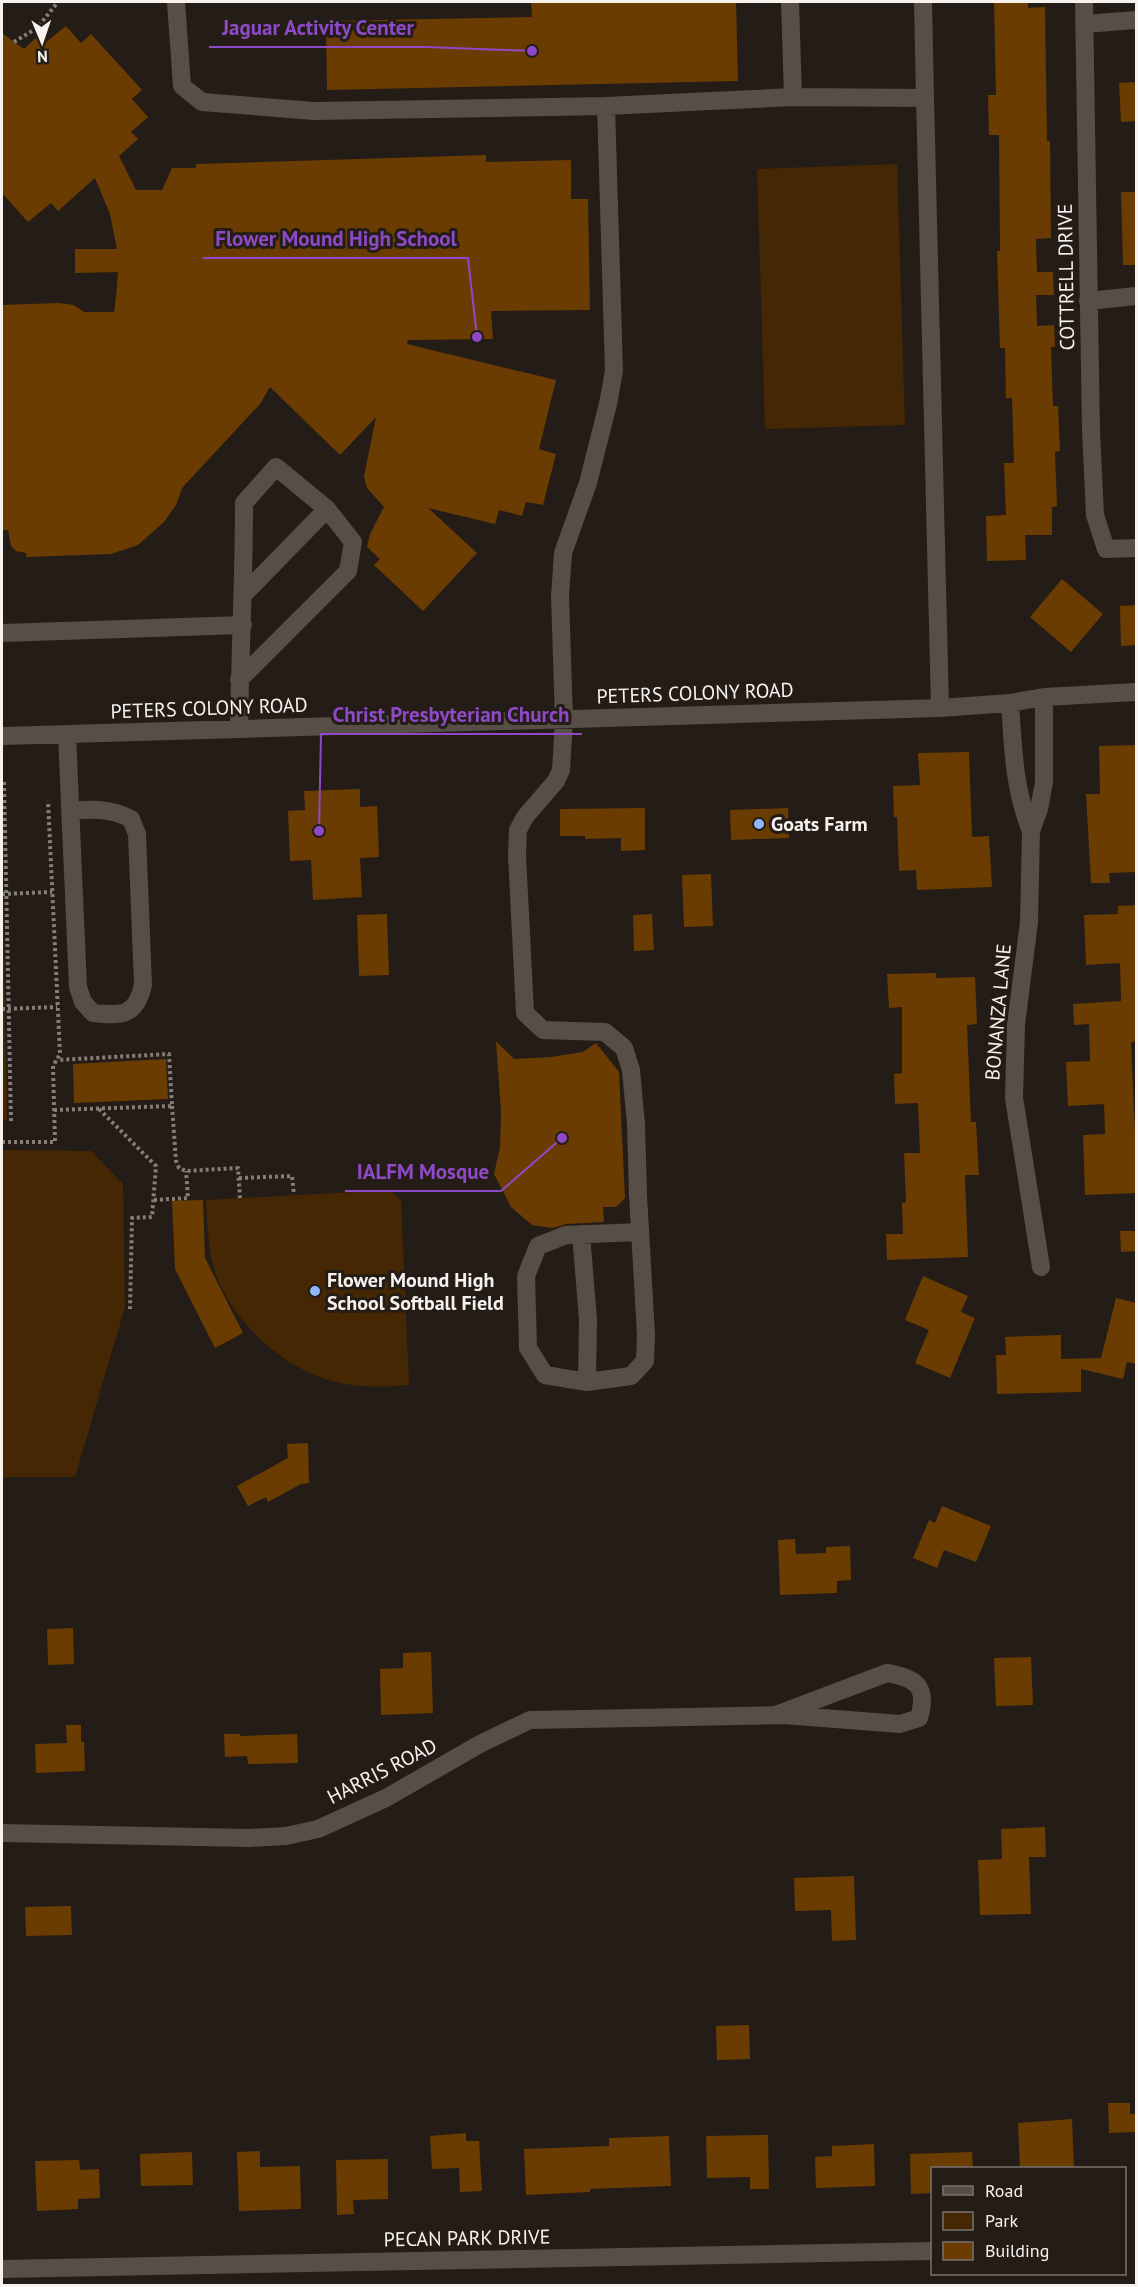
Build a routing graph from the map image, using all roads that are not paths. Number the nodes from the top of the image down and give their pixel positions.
1 (176, 2) edge
2 (790, 2) edge
3 (922, 2) edge
4 (1084, 2) edge
5 (1137, 20) edge
6 (1085, 24) junction
7 (793, 97) junction
8 (926, 98) junction
9 (606, 106) junction
10 (1137, 296) edge
11 (1088, 301) junction
12 (327, 509) junction
13 (1137, 548) edge
14 (244, 594) junction
15 (243, 625) junction
16 (2, 633) edge
17 (239, 680) junction
18 (1137, 693) edge
19 (1044, 697) junction
20 (1010, 703) junction
21 (940, 708) junction
22 (564, 720) junction
23 (239, 729) junction
24 (67, 735) junction
25 (2, 736) edge
26 (70, 811) junction
27 (1031, 831) junction
28 (640, 1232) junction
29 (581, 1234) junction
30 (1041, 1267) dead end
31 (586, 1382) junction
32 (776, 1715) junction
33 (2, 1833) edge
34 (931, 2252) edge
35 (2, 2269) edge

1 - 9 street
2 - 7 street
3 - 8 street
4 - 6 street, COTTRELL DRIVE
5 - 6 street
6 - 11 street, COTTRELL DRIVE
7 - 8 street
7 - 9 street
8 - 21 street
9 - 22 street
10 - 11 street
11 - 13 street, COTTRELL DRIVE
12 - 14 street
12 - 14 street
12 - 17 street
14 - 15 street
15 - 16 street
15 - 17 street
17 - 23 street
18 - 19 street, PETERS COLONY ROAD
19 - 20 street, PETERS COLONY ROAD
19 - 27 street, BONANZA LANE
20 - 21 street, PETERS COLONY ROAD
20 - 27 street, BONANZA LANE
21 - 22 street, PETERS COLONY ROAD
22 - 23 street, PETERS COLONY ROAD
22 - 28 street
23 - 24 street, PETERS COLONY ROAD
24 - 25 street, PETERS COLONY ROAD
24 - 26 street
26 - 26 street
27 - 30 street, BONANZA LANE
28 - 29 street
28 - 31 street
29 - 31 street
29 - 31 street
32 - 32 street, HARRIS ROAD
32 - 33 street, HARRIS ROAD
34 - 35 street, PECAN PARK DRIVE

